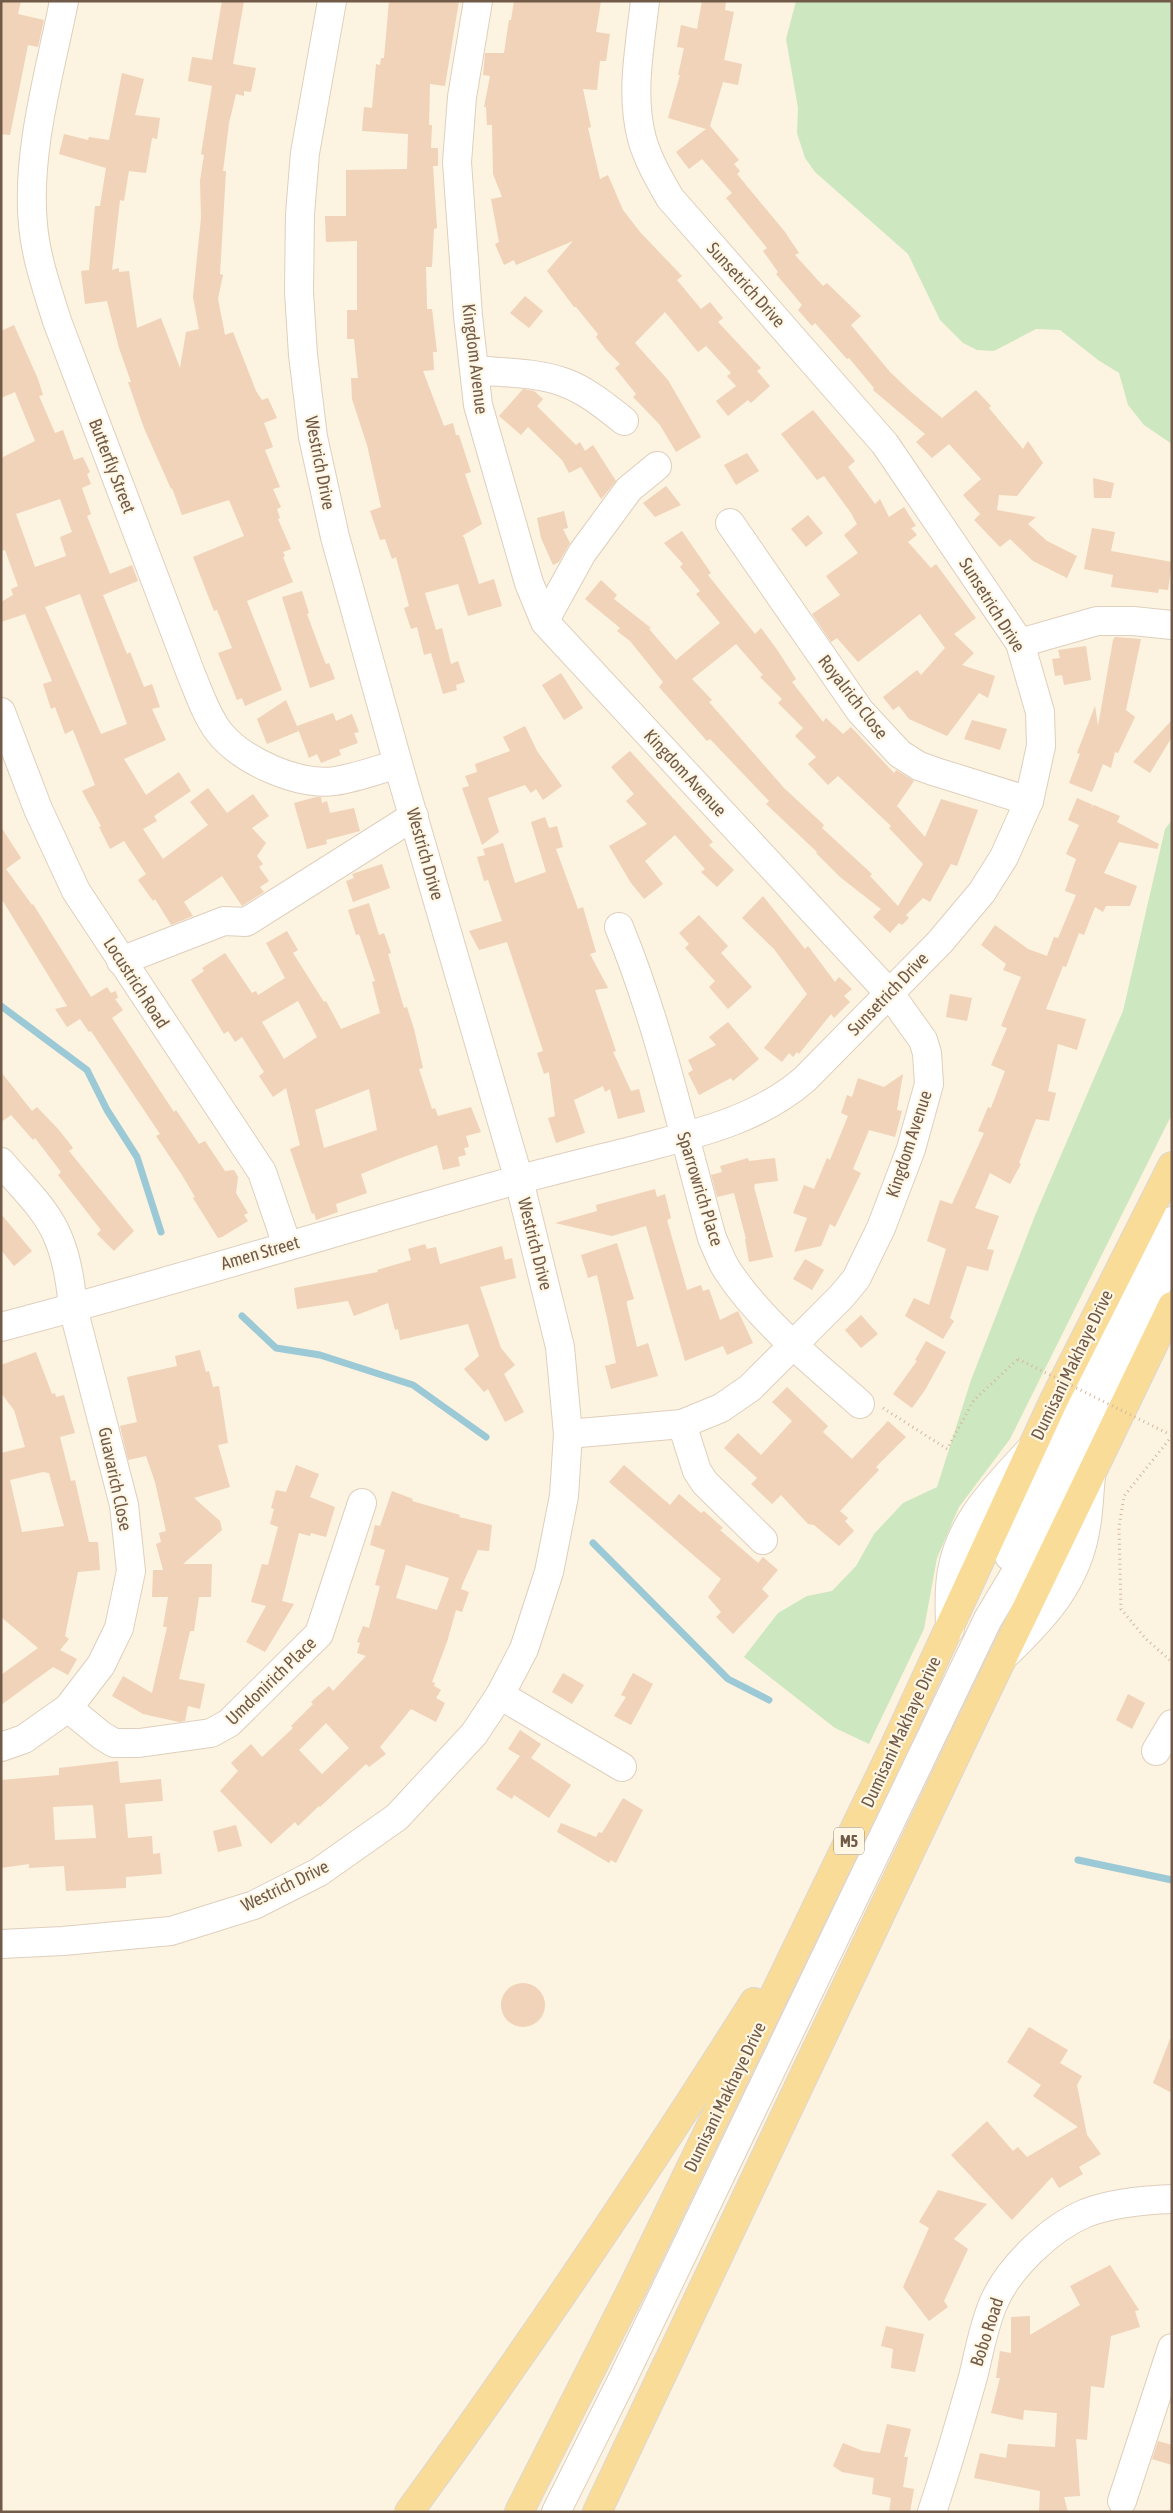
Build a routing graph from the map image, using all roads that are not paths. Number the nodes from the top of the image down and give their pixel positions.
1 (64, 1) edge
2 (332, 1) edge
3 (478, 1) edge
4 (645, 1) edge
5 (475, 370) junction
6 (624, 421) dead end
7 (657, 466) dead end
8 (730, 524) dead end
9 (545, 620) junction
10 (1172, 625) edge
11 (1020, 643) junction
12 (1, 712) edge
13 (398, 764) junction
14 (1029, 801) junction
15 (414, 816) junction
16 (620, 926) dead end
17 (121, 961) junction
18 (890, 994) junction
19 (684, 1137) junction
20 (1, 1162) edge
21 (1172, 1166) edge
22 (519, 1180) junction
23 (1172, 1221) edge
24 (287, 1245) junction
25 (1172, 1251) edge
26 (1172, 1306) edge
27 (73, 1308) junction
28 (1, 1327) edge
29 (794, 1344) junction
30 (860, 1404) road end
31 (682, 1424) junction
32 (568, 1434) junction
33 (362, 1503) dead end
34 (763, 1540) dead end
35 (988, 1619) junction
36 (500, 1695) junction
37 (68, 1708) junction
38 (1172, 1724) edge
39 (1, 1747) edge
40 (1156, 1751) dead end
41 (622, 1767) dead end
42 (826, 1888) junction
43 (1, 1944) edge
44 (1172, 2199) edge
45 (1172, 2348) edge
46 (1122, 2501) dead end
47 (409, 2512) edge
48 (518, 2512) edge
49 (556, 2512) edge
50 (597, 2512) edge
51 (932, 2512) edge

1 - 13 street, Butterfly Street
2 - 13 street, Westrich Drive
3 - 5 street, Kingdom Avenue
4 - 11 street, Sunsetrich Drive
5 - 6 street
5 - 9 street, Kingdom Avenue
7 - 9 street
8 - 14 street, Royalrich Close
9 - 18 street, Kingdom Avenue
10 - 11 street
11 - 14 street, Sunsetrich Drive
12 - 17 street, Locustrich Road
13 - 15 street, Westrich Drive
14 - 18 street, Sunsetrich Drive
15 - 17 street
15 - 22 street, Westrich Drive
16 - 19 street, Sparrowrich Place
17 - 24 street, Locustrich Road
18 - 19 street, Sunsetrich Drive
18 - 29 street, Kingdom Avenue
19 - 22 street, Sunsetrich Drive
19 - 29 street, Sparrowrich Place
20 - 27 street, Guavarich Close
21 - 42 main road, Dumisani Makhaye Drive / M5
22 - 24 street, Amen Street
22 - 32 street, Westrich Drive
23 - 35 street
24 - 27 street, Amen Street
25 - 35 street
26 - 50 main road
27 - 28 street, Amen Street
27 - 37 street, Guavarich Close
29 - 30 street, Sparrowrich Place
29 - 31 street, Kingdom Avenue
31 - 32 street, Kingdom Avenue
31 - 34 street
32 - 36 street, Westrich Drive
33 - 37 street, Umdonirich Place
35 - 49 street
36 - 41 street
36 - 43 street, Westrich Drive
37 - 39 street, Guavarich Close
38 - 40 street
42 - 47 main road
42 - 48 main road, Dumisani Makhaye Drive / M5
44 - 51 street, Bobo Road
45 - 46 street

